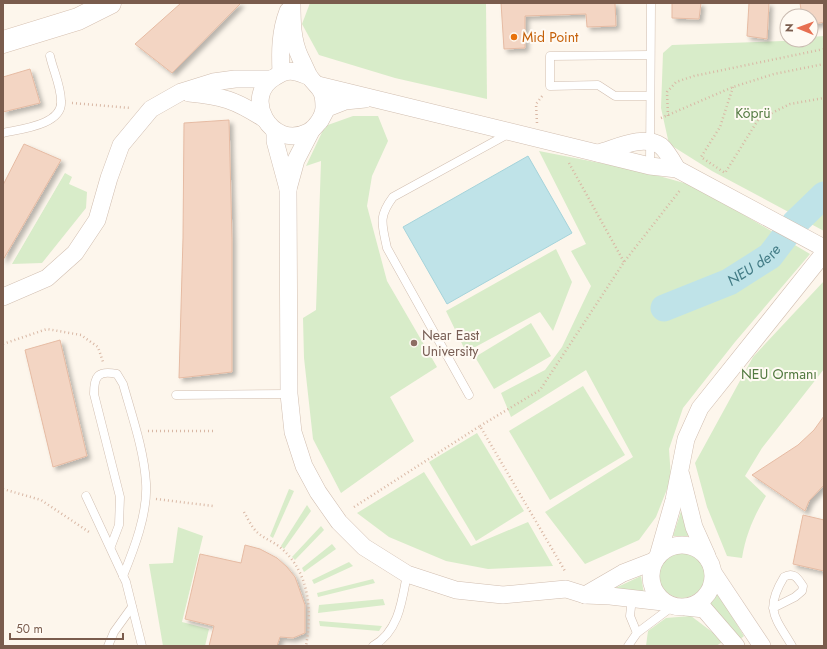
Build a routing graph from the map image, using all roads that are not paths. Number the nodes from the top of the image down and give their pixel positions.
1 (110, 3) edge
2 (292, 3) edge
3 (651, 3) edge
4 (3, 42) edge
5 (650, 55) junction
6 (50, 56) dead end
7 (276, 76) junction
8 (314, 81) junction
9 (181, 92) junction
10 (649, 96) junction
11 (375, 99) junction
12 (263, 118) junction
13 (315, 126) junction
14 (512, 131) junction
15 (276, 132) junction
16 (3, 133) edge
17 (650, 140) junction
18 (597, 153) junction
19 (650, 166) junction
20 (677, 169) junction
21 (288, 189) junction
22 (824, 248) edge
23 (824, 253) edge
24 (3, 297) edge
25 (289, 394) junction
26 (176, 395) dead end
27 (469, 395) dead end
28 (680, 469) junction
29 (86, 496) dead end
30 (110, 546) junction
31 (656, 558) junction
32 (711, 566) junction
33 (407, 574) junction
34 (123, 576) junction
35 (585, 595) junction
36 (632, 598) junction
37 (674, 605) junction
38 (132, 607) junction
39 (773, 608) dead end
40 (637, 633) junction
41 (108, 646) edge
42 (142, 646) edge
43 (373, 646) edge
44 (628, 646) edge
45 (736, 646) edge
46 (762, 646) edge
47 (792, 646) edge

1 - 4 main road
2 - 7 street
2 - 8 street
3 - 5 lane
5 - 10 lane
5 - 10 lane
6 - 16 lane
7 - 8 street
7 - 9 street
7 - 12 street
8 - 11 street
8 - 13 street
9 - 12 street
9 - 24 street
10 - 17 lane
11 - 13 street
11 - 14 street
12 - 15 street
13 - 15 street
13 - 21 street
14 - 18 street
14 - 27 lane
15 - 21 street
17 - 18 street
17 - 19 lane
17 - 20 street
18 - 19 street
19 - 20 street
20 - 22 street
21 - 25 street
23 - 28 street
25 - 26 lane
25 - 33 street
28 - 31 street
28 - 32 street
29 - 30 lane
30 - 34 lane
30 - 34 lane
31 - 32 street
31 - 35 street
31 - 37 street
32 - 37 street
32 - 46 street
33 - 35 street
33 - 43 lane
34 - 38 lane
35 - 36 street
36 - 37 street
36 - 40 lane
37 - 40 lane
37 - 45 street
38 - 41 lane
38 - 42 lane
39 - 47 lane
40 - 44 lane

